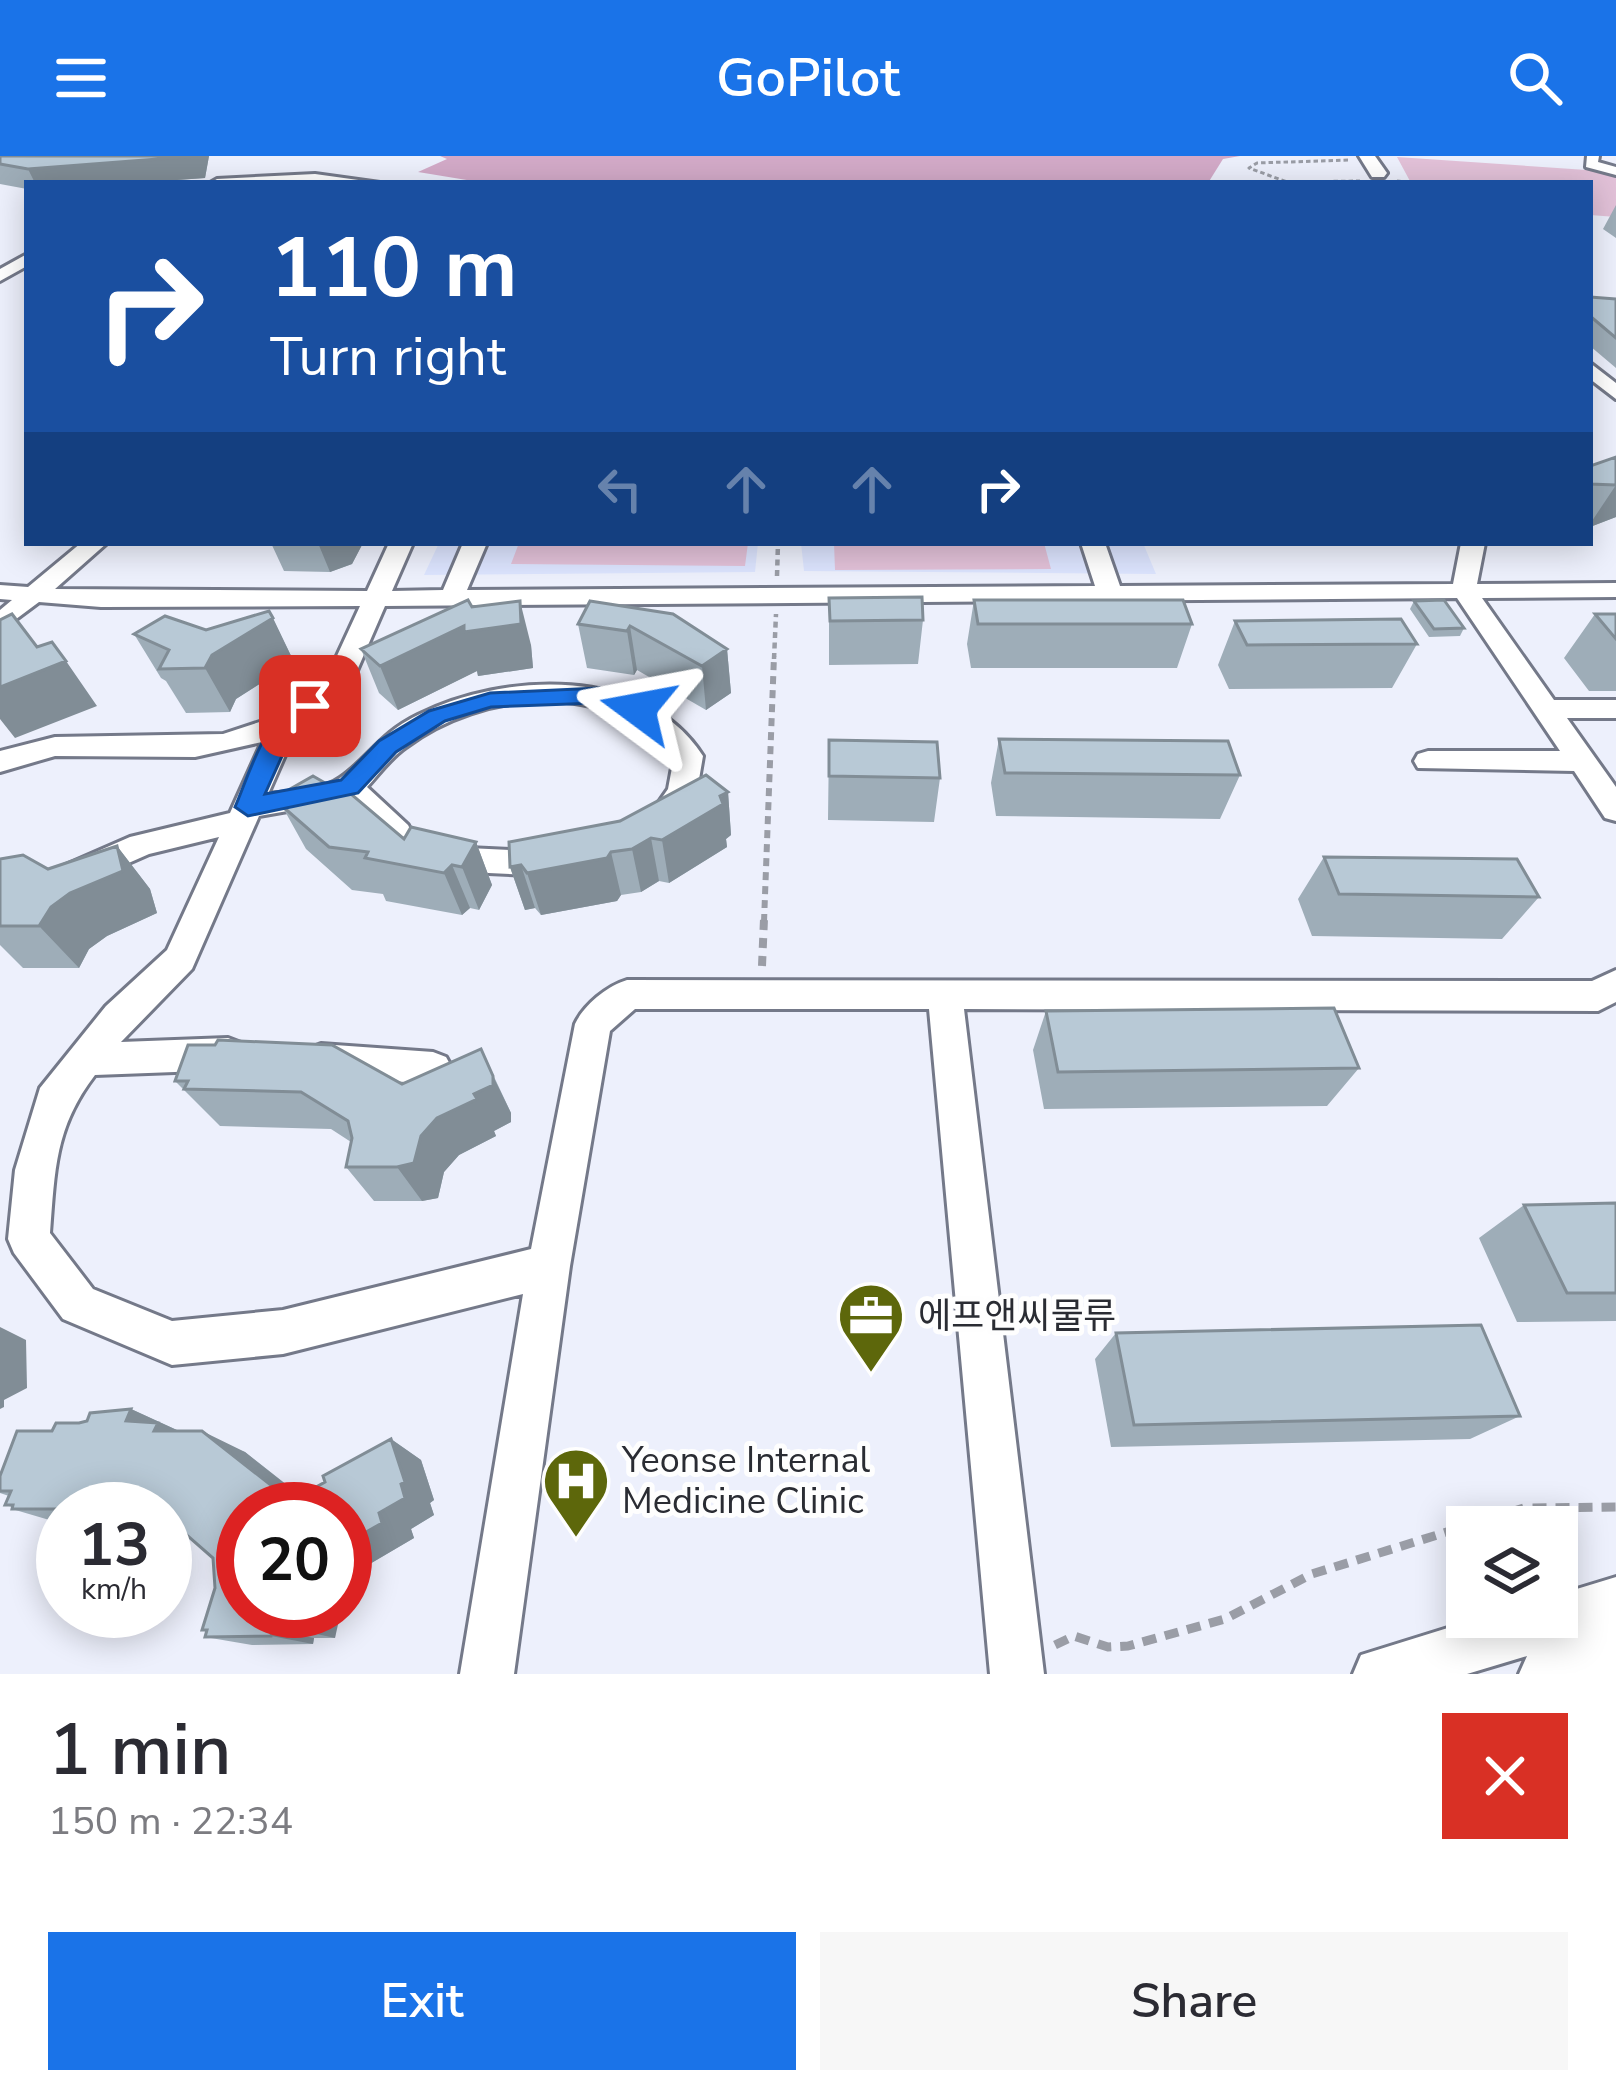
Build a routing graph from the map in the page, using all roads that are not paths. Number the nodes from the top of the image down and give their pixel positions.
1 (1592, 156) edge
2 (1616, 172) edge
3 (24, 261) edge
4 (0, 281) edge
5 (1593, 372) edge
6 (1616, 392) edge
7 (92, 546) edge
8 (399, 546) edge
9 (474, 546) edge
10 (1094, 546) edge
11 (1471, 546) edge
12 (1464, 590) junction
13 (1616, 590) edge
14 (0, 592) edge
15 (39, 592) junction
16 (1110, 593) junction
17 (453, 595) junction
18 (374, 596) junction
19 (0, 622) edge
20 (1546, 709) junction
21 (1616, 709) edge
22 (285, 723) junction
23 (1428, 760) dead end
24 (1582, 760) junction
25 (0, 762) edge
26 (349, 787) junction
27 (1616, 810) edge
28 (244, 814) junction
29 (642, 834) edge
30 (591, 858) edge
31 (0, 892) edge
32 (1616, 984) edge
33 (945, 994) junction
34 (86, 1059) junction
35 (433, 1067) edge
36 (15, 1242) edge
37 (549, 1266) junction
38 (1616, 1603) edge
39 (1616, 1652) edge
40 (487, 1674) edge
41 (1017, 1674) edge
42 (1380, 1674) edge
43 (1546, 1674) edge

1 - 2 street
3 - 4 street
5 - 6 street
7 - 15 street
8 - 18 street
9 - 17 street
10 - 16 street
11 - 12 street
12 - 13 street
12 - 16 street
12 - 20 street
14 - 15 street
15 - 18 street
15 - 19 street
16 - 17 street
17 - 18 street
18 - 22 street
20 - 21 street
20 - 24 street
22 - 25 street
22 - 28 street
23 - 24 street
24 - 27 street
26 - 28 street
26 - 29 street
26 - 30 street
28 - 31 street
28 - 34 street
32 - 33 street
33 - 37 street
33 - 41 street
34 - 35 street
34 - 36 street
36 - 37 street
37 - 40 street
38 - 42 street
39 - 43 street

